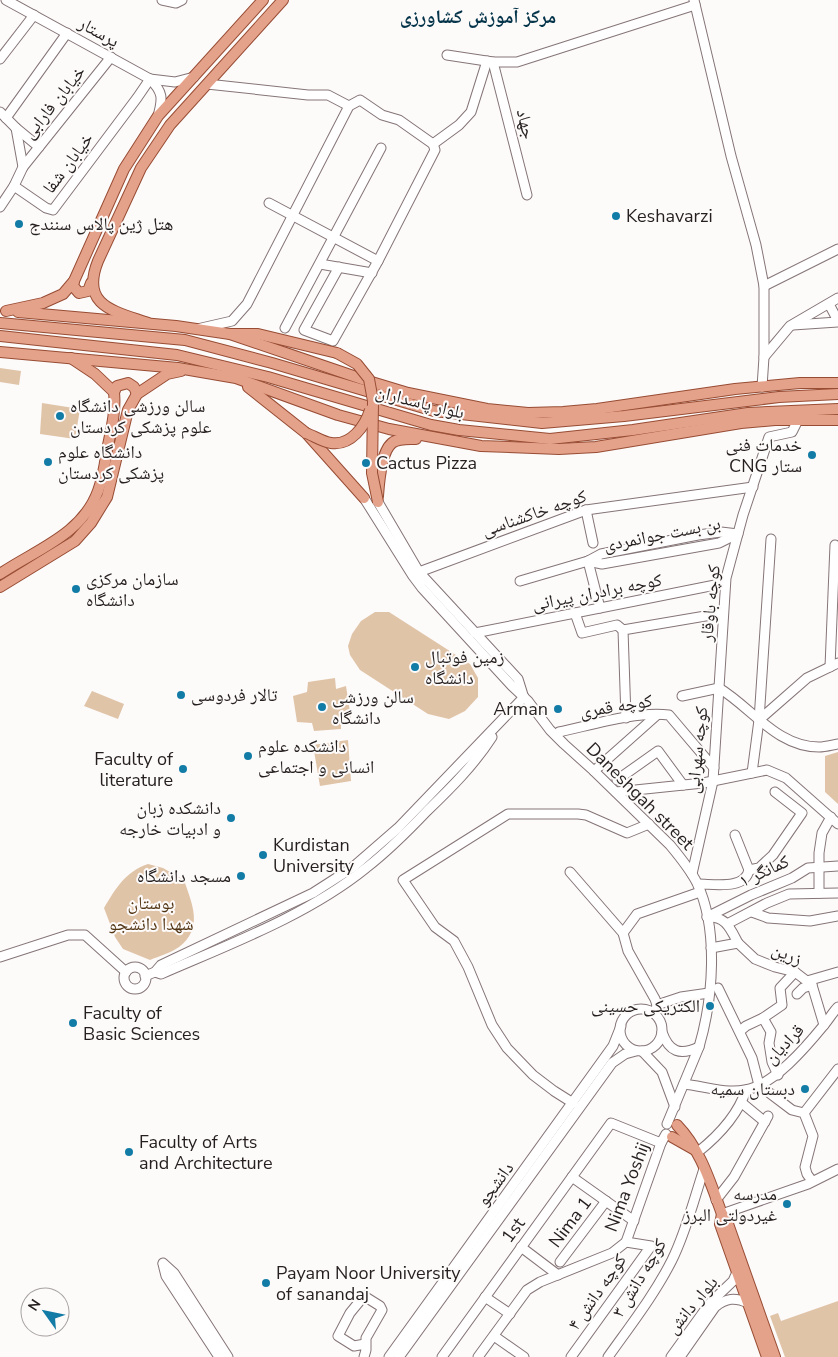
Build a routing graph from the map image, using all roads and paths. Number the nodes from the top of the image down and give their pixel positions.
1 (6, 0) edge
2 (162, 0) edge
3 (182, 0) edge
4 (263, 0) edge
5 (283, 0) edge
6 (694, 2) edge
7 (34, 15) junction
8 (67, 33) junction
9 (446, 55) dead end
10 (111, 57) junction
11 (0, 59) edge
12 (490, 62) junction
13 (194, 77) junction
14 (150, 79) junction
15 (207, 84) junction
16 (349, 106) junction
17 (3, 115) edge
18 (158, 116) junction
19 (16, 128) junction
20 (433, 144) junction
21 (39, 147) junction
22 (382, 148) dead end
23 (23, 167) junction
24 (14, 186) junction
25 (527, 195) dead end
26 (270, 203) dead end
27 (0, 207) edge
28 (292, 215) junction
29 (334, 238) junction
30 (838, 250) edge
31 (378, 261) junction
32 (320, 264) junction
33 (339, 267) junction
34 (372, 273) junction
35 (74, 281) junction
36 (91, 283) junction
37 (764, 286) junction
38 (838, 298) edge
39 (829, 304) junction
40 (3, 311) edge
41 (73, 316) junction
42 (838, 321) edge
43 (0, 323) edge
44 (148, 324) junction
45 (790, 326) junction
46 (285, 328) dead end
47 (57, 329) junction
48 (195, 329) junction
49 (230, 334) junction
50 (0, 336) edge
51 (0, 352) edge
52 (764, 357) junction
53 (70, 358) junction
54 (217, 365) junction
55 (189, 369) junction
56 (236, 378) junction
57 (838, 383) edge
58 (762, 387) junction
59 (838, 390) edge
60 (114, 392) junction
61 (137, 394) junction
62 (838, 394) edge
63 (822, 395) junction
64 (373, 401) junction
65 (457, 408) junction
66 (838, 409) edge
67 (798, 420) junction
68 (838, 420) edge
69 (306, 433) junction
70 (448, 440) junction
71 (753, 487) junction
72 (364, 498) joint
73 (378, 502) junction
74 (586, 510) junction
75 (738, 534) junction
76 (771, 539) dead end
77 (594, 544) dead end
78 (835, 545) dead end
79 (588, 561) junction
80 (419, 572) junction
81 (0, 574) edge
82 (520, 581) dead end
83 (725, 583) junction
84 (0, 587) edge
85 (835, 604) edge
86 (600, 608) junction
87 (575, 613) junction
88 (723, 613) junction
89 (623, 630) junction
90 (475, 633) junction
91 (834, 665) edge
92 (719, 688) junction
93 (682, 696) dead end
94 (524, 697) junction
95 (658, 714) junction
96 (626, 718) junction
97 (760, 720) junction
98 (559, 732) dead end
99 (838, 744) edge
100 (714, 768) junction
101 (594, 770) junction
102 (752, 773) junction
103 (617, 780) dead end
104 (713, 781) junction
105 (683, 785) junction
106 (616, 792) junction
107 (775, 792) dead end
108 (835, 820) edge
109 (649, 824) junction
110 (735, 835) dead end
111 (838, 866) edge
112 (819, 868) junction
113 (749, 870) junction
114 (570, 872) dead end
115 (692, 874) junction
116 (699, 888) junction
117 (820, 893) junction
118 (838, 893) edge
119 (752, 912) junction
120 (838, 916) edge
121 (707, 917) junction
122 (727, 924) junction
123 (623, 933) junction
124 (738, 943) junction
125 (711, 948) junction
126 (0, 957) edge
127 (126, 972) junction
128 (794, 972) junction
129 (838, 972) edge
130 (145, 976) junction
131 (809, 983) junction
132 (718, 988) dead end
133 (708, 993) junction
134 (797, 994) dead end
135 (838, 1007) edge
136 (656, 1009) junction
137 (763, 1018) junction
138 (824, 1025) junction
139 (621, 1026) junction
140 (740, 1031) junction
141 (662, 1032) junction
142 (699, 1047) junction
143 (639, 1051) junction
144 (838, 1069) edge
145 (778, 1074) junction
146 (684, 1084) junction
147 (759, 1086) junction
148 (746, 1090) junction
149 (573, 1103) junction
150 (742, 1104) junction
151 (675, 1106) junction
152 (804, 1113) junction
153 (673, 1125) junction
154 (669, 1135) junction
155 (661, 1143) junction
156 (698, 1152) junction
157 (704, 1169) junction
158 (838, 1170) edge
159 (572, 1177) junction
160 (812, 1181) junction
161 (716, 1200) junction
162 (606, 1201) junction
163 (722, 1214) junction
164 (634, 1221) junction
165 (626, 1242) junction
166 (521, 1247) junction
167 (560, 1262) dead end
168 (737, 1272) junction
169 (558, 1275) junction
170 (485, 1298) junction
171 (748, 1303) junction
172 (712, 1305) junction
173 (510, 1314) junction
174 (494, 1336) junction
175 (365, 1344) junction
176 (219, 1357) edge
177 (228, 1357) edge
178 (364, 1357) edge
179 (389, 1357) edge
180 (399, 1357) edge
181 (442, 1357) edge
182 (478, 1357) edge
183 (524, 1357) edge
184 (571, 1357) edge
185 (608, 1357) edge
186 (671, 1357) edge
187 (680, 1357) edge
188 (767, 1357) edge
189 (775, 1357) edge

1 - 7 street, پرستار
2 - 3 street
4 - 13 main road
5 - 15 main road
6 - 12 street
6 - 37 street
7 - 8 street, پرستار
7 - 11 street
8 - 10 street, پرستار
8 - 17 street
9 - 12 street
10 - 14 street, پرستار
10 - 21 street, خیابان فارابی
12 - 20 street
12 - 25 street, جهاد
13 - 14 street
13 - 18 main road
14 - 18 street
14 - 24 street, خیابان شفا
15 - 16 street
15 - 36 main road
16 - 20 street
16 - 28 street
17 - 19 street
18 - 35 main road
19 - 21 street
19 - 23 street
20 - 31 street
21 - 23 street, خیابان فارابی
22 - 29 street
23 - 24 street, خیابان فارابی
24 - 27 street, خیابان شفا
26 - 28 street
28 - 29 street
28 - 48 street
29 - 31 street
29 - 32 street
30 - 37 street
31 - 34 street
32 - 33 street
32 - 46 street
33 - 34 street
33 - 34 street
35 - 36 main road
35 - 40 main road
36 - 44 main road
37 - 52 street
38 - 39 street
39 - 42 street
39 - 45 street
40 - 41 main road
41 - 44 main road
41 - 47 main road
42 - 45 street
43 - 47 main road, بلوار پاسداران
44 - 48 main road
45 - 52 street
47 - 65 main road, بلوار پاسداران
48 - 49 main road
49 - 64 main road, bridge
49 - 65 main road
50 - 54 main road, بلوار پاسداران
51 - 53 main road
52 - 58 street
53 - 55 main road
53 - 60 main road
54 - 56 main road
54 - 66 main road, بلوار پاسداران
55 - 56 main road
55 - 61 main road
56 - 69 main road
56 - 70 main road
57 - 58 main road
58 - 65 main road
59 - 63 main road
60 - 61 main road
60 - 81 main road
61 - 84 main road
62 - 63 main road, بلوار پاسداران
63 - 65 main road, بلوار پاسداران
64 - 69 main road, bridge
64 - 73 main road, bridge
67 - 68 main road
67 - 70 main road
67 - 71 street, کوچه باوقار
69 - 72 main road
70 - 73 main road
71 - 74 street, کوچه خاکشناسی
71 - 75 street, کوچه باوقار
72 - 94 street, Daneshgah street
73 - 80 street, Daneshgah street
74 - 77 street
74 - 80 street, کوچه خاکشناسی
75 - 79 street, بن بست جوانمردی
75 - 83 street, کوچه باوقار
76 - 97 street
78 - 85 street
79 - 82 street, بن بست جوانمردی
79 - 86 street
80 - 90 street, Daneshgah street
83 - 86 street, کوچه برادران پیرانی
83 - 88 street, کوچه باوقار
85 - 91 street
86 - 87 street, کوچه برادران پیرانی
87 - 89 street
87 - 90 street, کوچه برادران پیرانی
88 - 89 street
88 - 92 street, کوچه باوقار
89 - 96 street
90 - 94 street, Daneshgah street
91 - 97 street
92 - 93 street
92 - 97 street
92 - 100 street, کوچه سهرابی
94 - 101 street, Daneshgah street
94 - 130 street
95 - 96 street, کوچه قمری
95 - 100 street, کوچه قمری
95 - 101 street
96 - 98 street, کوچه قمری
97 - 99 street
97 - 102 street
100 - 104 street, کوچه سهرابی
101 - 106 street, Daneshgah street
102 - 104 street
102 - 108 street
103 - 105 street
104 - 105 street
104 - 115 street, کوچه سهرابی
105 - 106 street
106 - 109 street, Daneshgah street
107 - 113 street
108 - 112 street
109 - 115 street, Daneshgah street
109 - 149 street
110 - 113 street
111 - 112 street, کمانگر ۱
112 - 117 street
112 - 121 street, کمانگر ۱
113 - 116 street
114 - 123 street
115 - 116 street, Daneshgah street
116 - 121 street, Daneshgah street
116 - 123 street
117 - 118 street
117 - 119 street
119 - 120 street
119 - 122 street
121 - 122 street
121 - 125 street, Daneshgah street
122 - 124 street
123 - 136 street
124 - 125 street
124 - 128 street, زرین
125 - 133 street, Daneshgah street
126 - 127 street
127 - 130 street
127 - 130 street
128 - 131 street, زرین
128 - 137 street
129 - 131 street
131 - 134 street
131 - 138 street, زرین
132 - 140 street
133 - 136 street
133 - 142 street, Daneshgah street
135 - 138 street, قرادیان
136 - 139 street
136 - 141 street
137 - 140 street
137 - 145 street
138 - 145 street, قرادیان
139 - 143 street
139 - 149 street, دانشجو
140 - 147 street
141 - 142 street
141 - 143 street
142 - 146 street, Daneshgah street
143 - 151 street
143 - 180 street, دانشجو
144 - 152 street
145 - 147 street, قرادیان
146 - 148 street, قرادیان
146 - 151 street, Daneshgah street
147 - 148 street, قرادیان
147 - 152 street
148 - 150 street
149 - 179 street, دانشجو
150 - 156 street
150 - 161 street
151 - 153 street, Daneshgah street
152 - 160 street
153 - 154 street, Nima Yoshij
153 - 156 main road
154 - 155 street, Nima Yoshij
154 - 156 main road
155 - 159 street, 1st
155 - 164 street, Nima Yoshij
156 - 157 main road
157 - 161 main road
157 - 185 street, کوچه دانش ۳
158 - 160 street
159 - 162 street
159 - 166 street, 1st
160 - 163 street
161 - 163 main road
162 - 164 street
162 - 167 street, Nima 1
163 - 168 main road
163 - 189 main road
164 - 165 street, Nima Yoshij
165 - 169 street, Nima Yoshij
165 - 184 street, کوچه دانش ۴
166 - 169 street
166 - 170 street, 1st
168 - 171 main road
168 - 172 street, بلوار دانش
169 - 173 street, Nima Yoshij
170 - 173 street
170 - 181 street, 1st
171 - 172 street, بلوار دانش
171 - 188 main road
172 - 186 street, بلوار دانش
172 - 187 street, بلوار دانش
173 - 174 street, Nima Yoshij
174 - 182 street, Nima Yoshij
174 - 183 street
175 - 175 street
175 - 178 street
176 - 177 street

